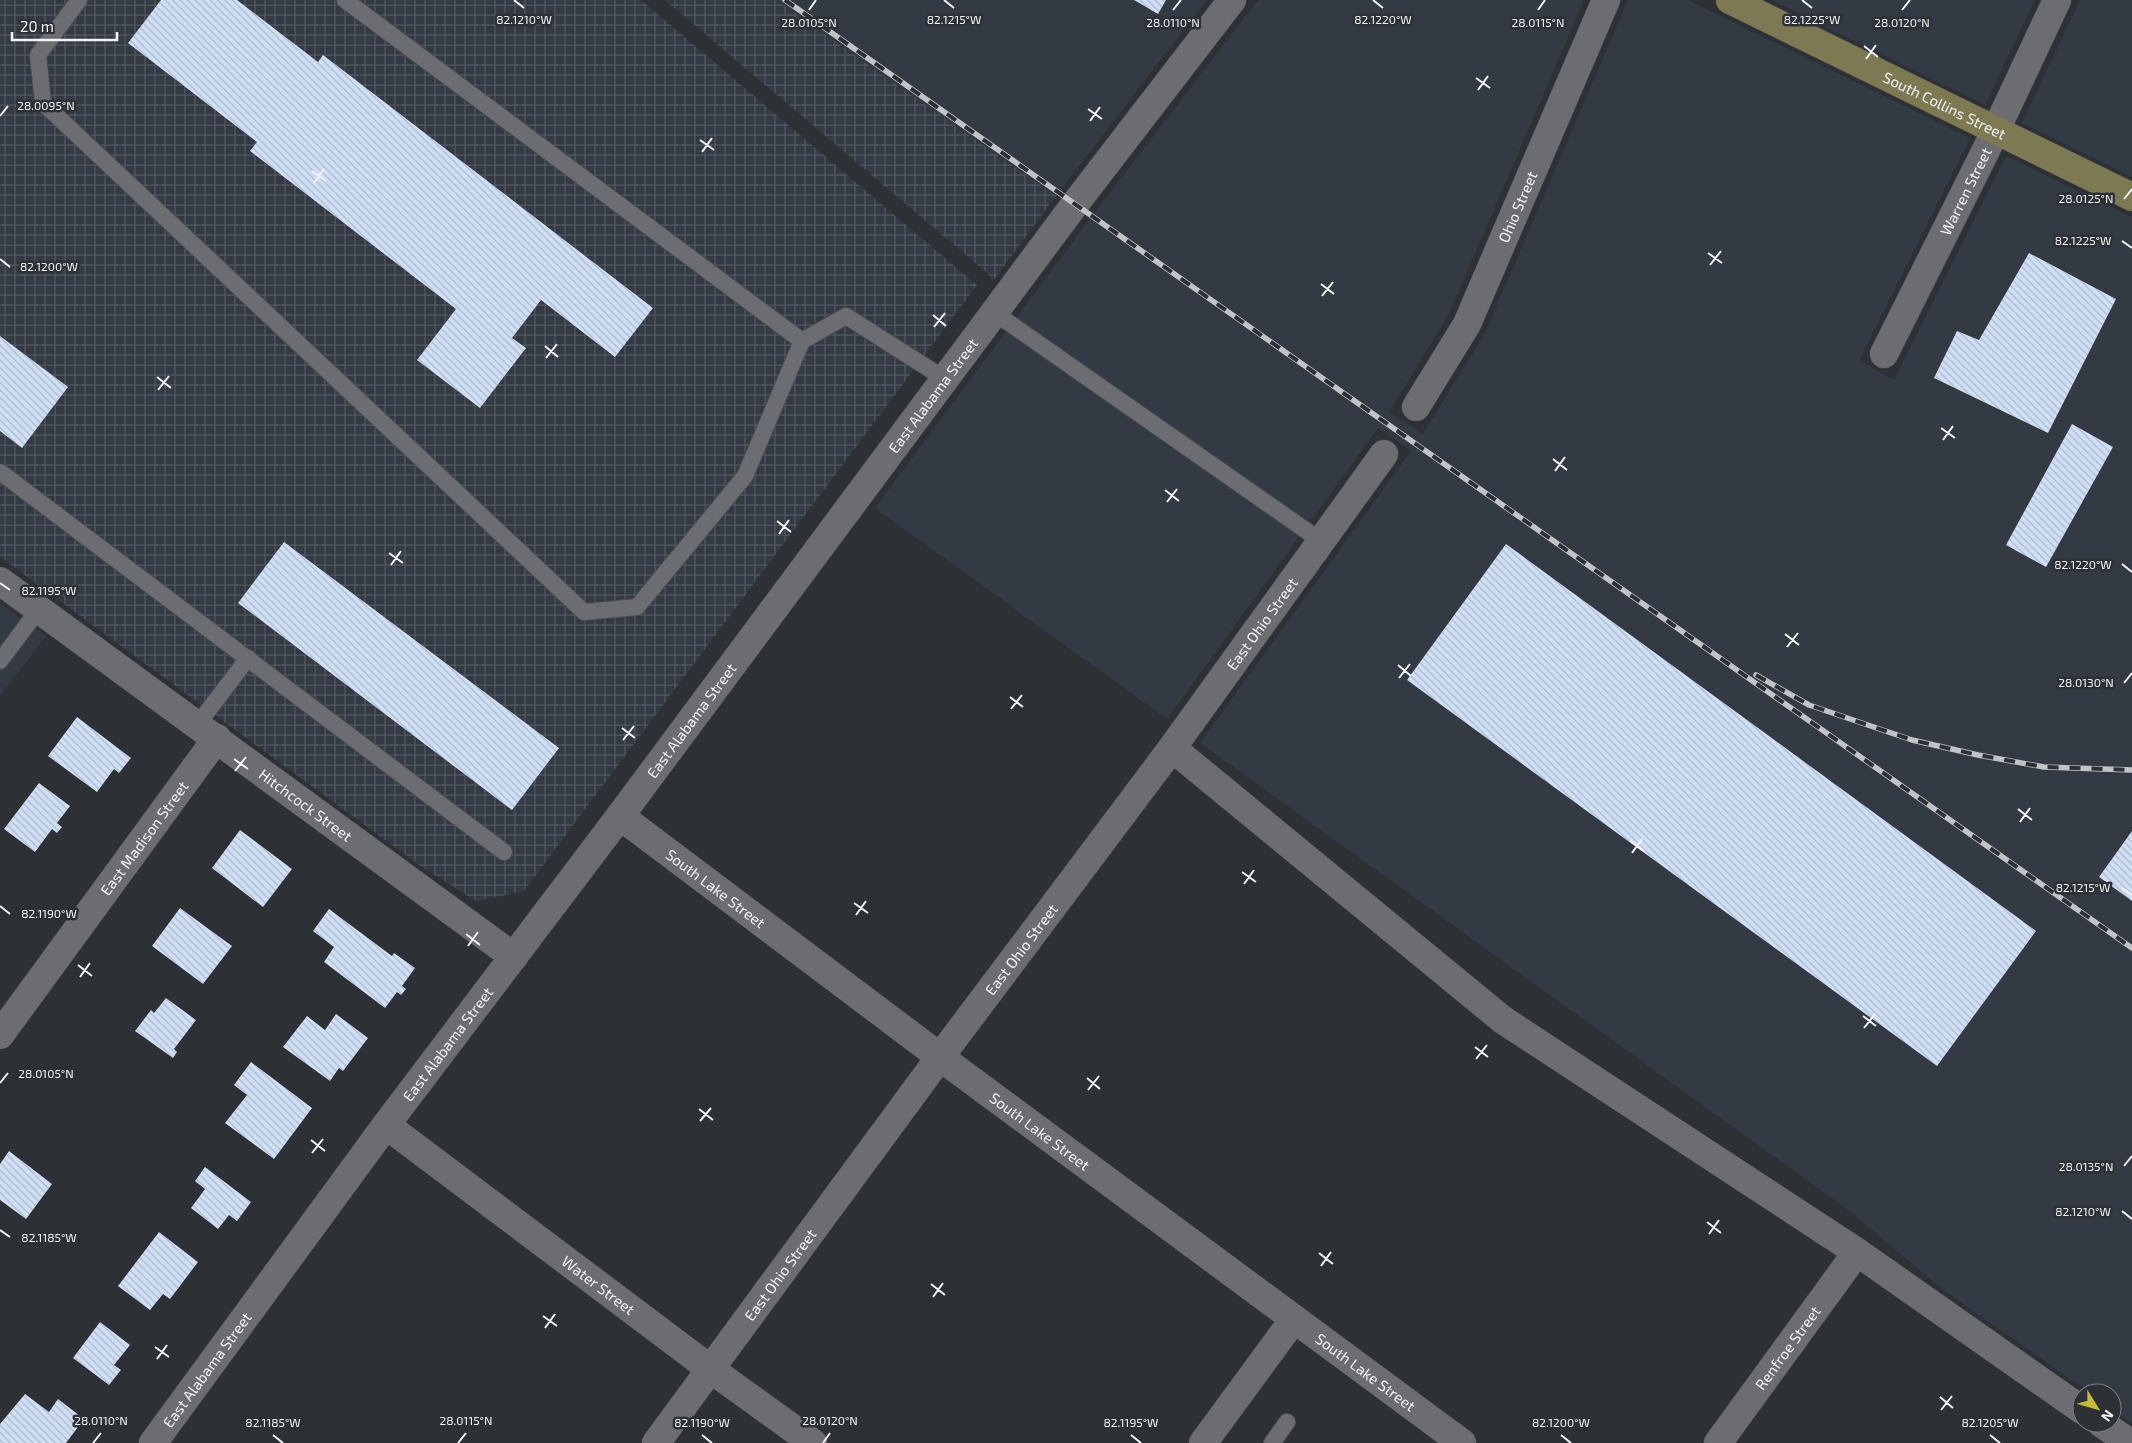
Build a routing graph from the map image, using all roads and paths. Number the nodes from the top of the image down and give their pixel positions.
1 (79, 0) edge
2 (345, 0) edge
3 (1232, 0) edge
4 (1606, 0) edge
5 (1730, 0) edge
6 (2057, 0) edge
7 (1996, 130) junction
8 (2132, 197) edge
9 (995, 313) junction
10 (802, 341) junction
11 (1884, 354) dead end
12 (945, 379) junction
13 (1416, 407) dead end
14 (1384, 454) dead end
15 (0, 472) edge
16 (1321, 540) junction
17 (0, 581) edge
18 (39, 609) junction
19 (248, 658) junction
20 (0, 661) edge
21 (207, 731) junction
22 (1172, 748) junction
23 (620, 816) junction
24 (504, 852) dead end
25 (514, 957) junction
26 (0, 1035) edge
27 (940, 1057) junction
28 (386, 1125) junction
29 (1857, 1252) junction
30 (1294, 1319) junction
31 (709, 1368) junction
32 (2072, 1403) edge
33 (1287, 1422) dead end
34 (2116, 1433) edge
35 (153, 1443) edge
36 (656, 1443) edge
37 (813, 1443) edge
38 (1203, 1443) edge
39 (1272, 1443) edge
40 (1462, 1443) edge
41 (1718, 1443) edge
42 (2130, 1443) edge

1 - 10 lane
2 - 10 lane
3 - 9 street, East Alabama Street
4 - 13 street, Ohio Street
5 - 7 main road, South Collins Street
6 - 7 street, Warren Street
7 - 8 main road, South Collins Street
7 - 11 street, Warren Street
9 - 12 street, East Alabama Street
9 - 16 lane
10 - 12 lane
12 - 23 street, East Alabama Street
14 - 16 street, East Ohio Street
15 - 19 lane
16 - 22 street, East Ohio Street
17 - 18 street, Hitchcock Street
18 - 20 lane
18 - 21 street, Hitchcock Street
19 - 21 lane
19 - 24 lane
21 - 25 street, Hitchcock Street
21 - 26 street, East Madison Street
22 - 27 street, East Ohio Street
22 - 29 street
23 - 25 street, East Alabama Street
23 - 27 street, South Lake Street
25 - 28 street, East Alabama Street
27 - 30 street, South Lake Street
27 - 31 street, East Ohio Street
28 - 31 street, Water Street
28 - 35 street, East Alabama Street
29 - 32 street
29 - 41 street, Renfroe Street
30 - 38 street
30 - 40 street, South Lake Street
31 - 36 street, East Ohio Street
31 - 37 street, Water Street
33 - 39 lane
34 - 42 street

